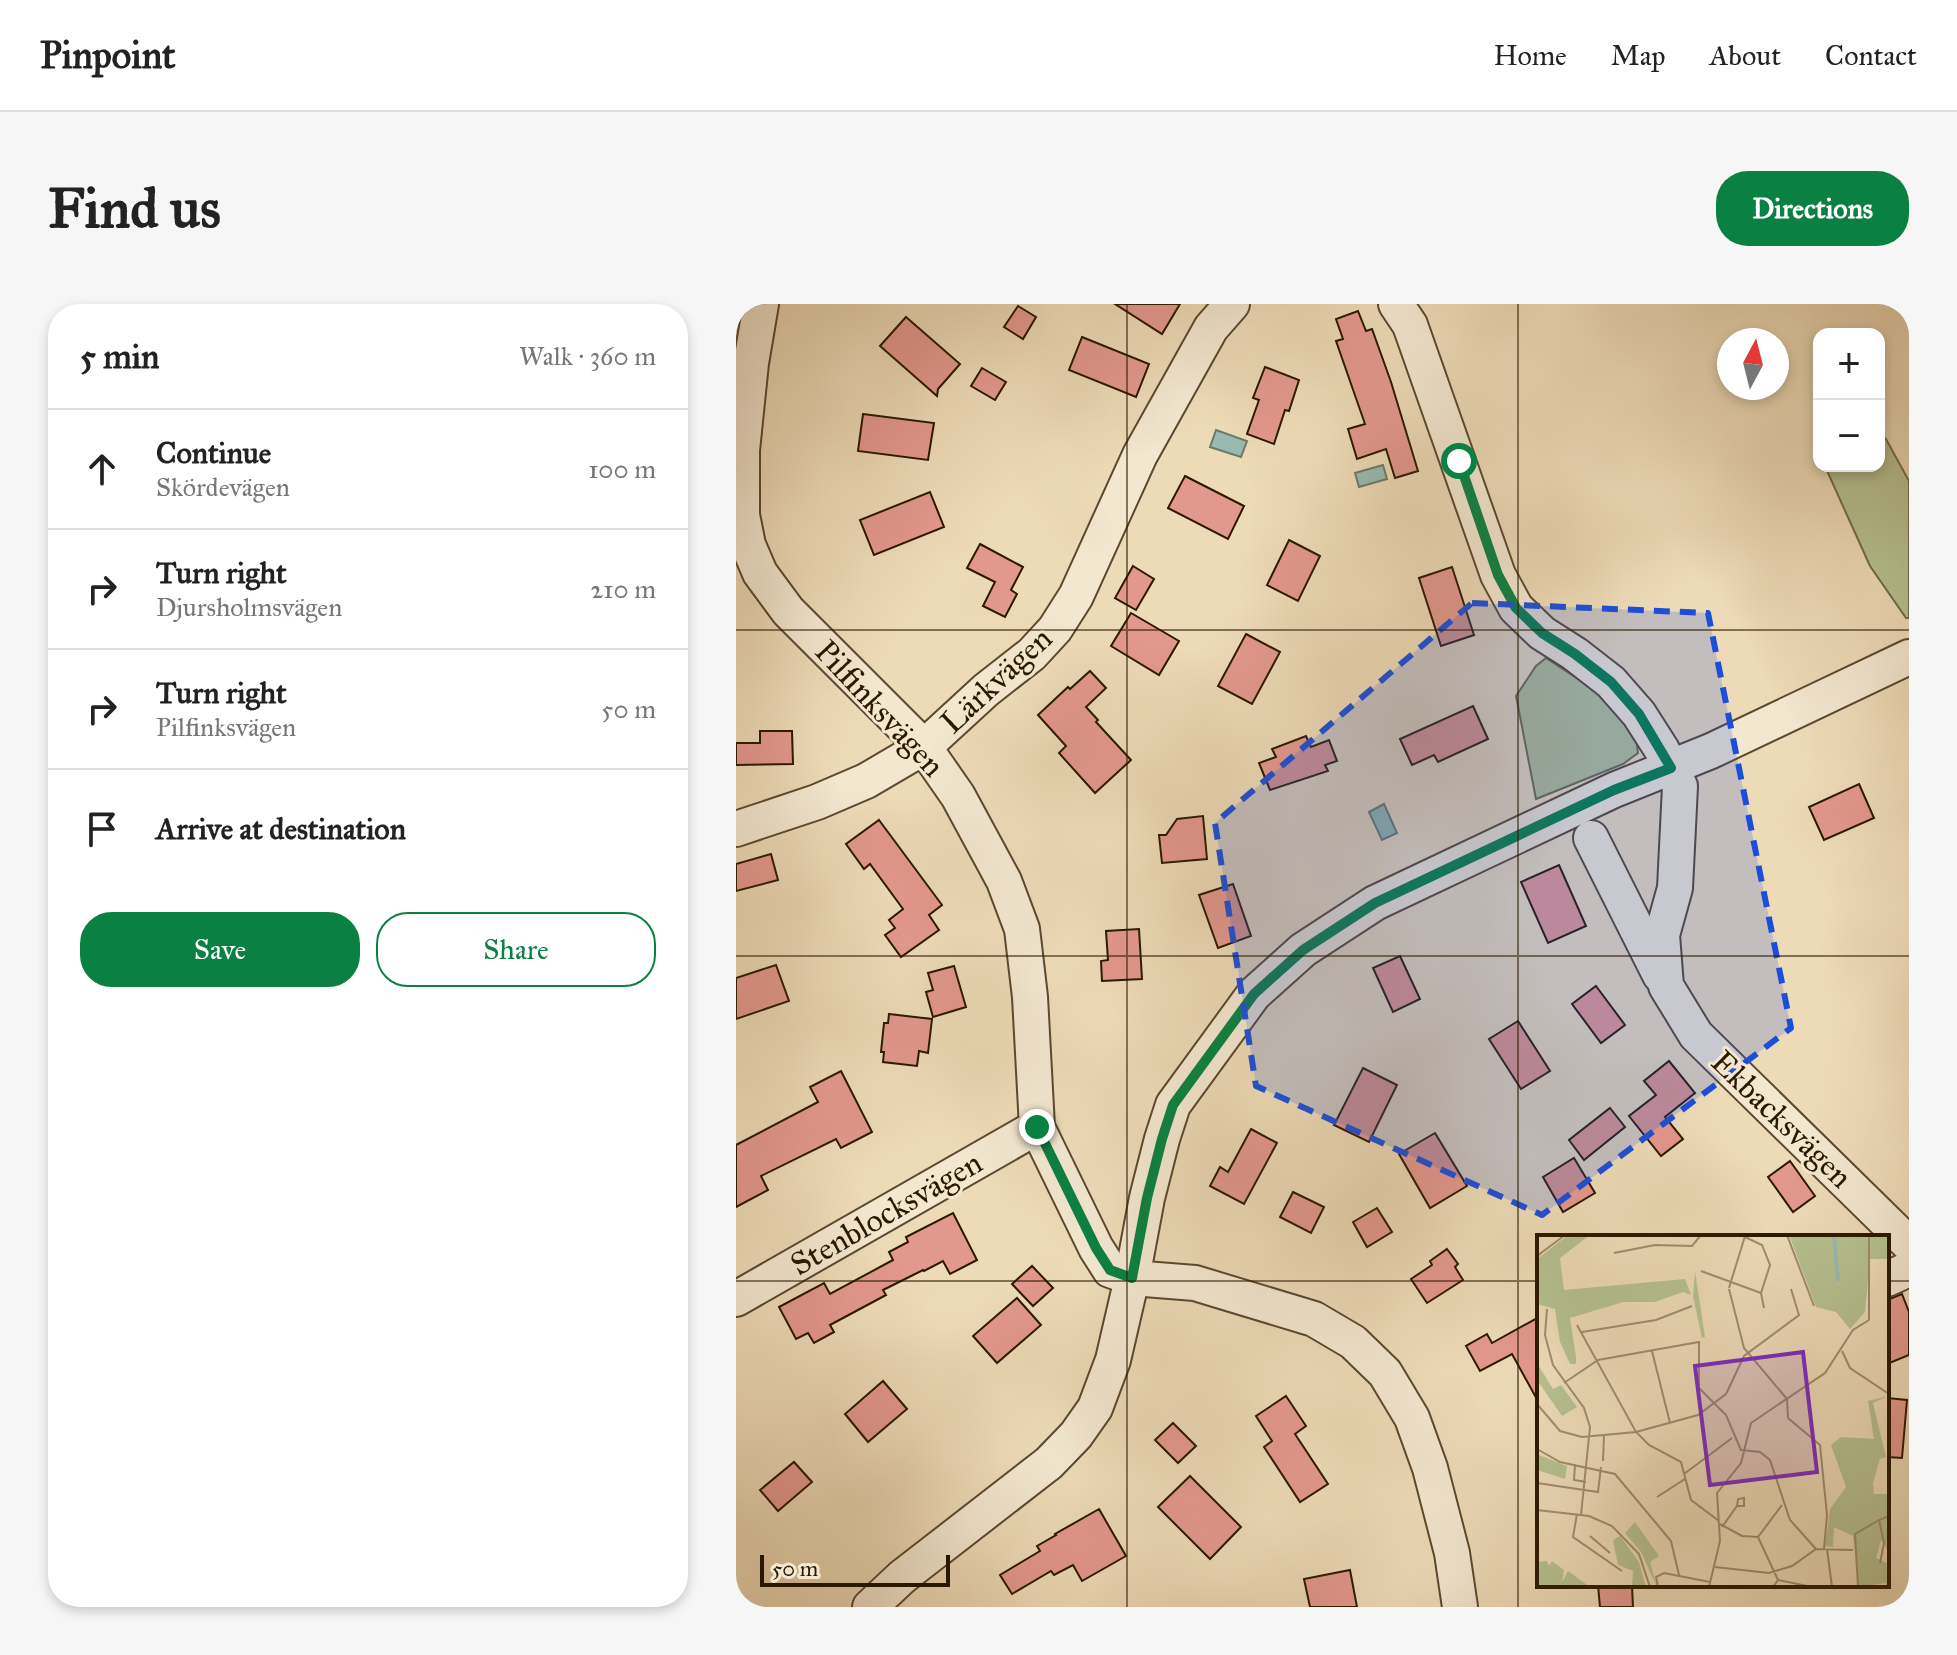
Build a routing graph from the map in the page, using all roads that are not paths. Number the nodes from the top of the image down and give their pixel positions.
1 (761, 304) edge
2 (1232, 304) edge
3 (1396, 304) edge
4 (1909, 657) edge
5 (924, 747) junction
6 (1671, 768) junction
7 (736, 829) edge
8 (1591, 838) dead end
9 (1666, 986) junction
10 (1037, 1127) junction
11 (1909, 1244) edge
12 (1909, 1269) edge
13 (1132, 1278) junction
14 (1889, 1278) edge
15 (736, 1299) edge
16 (870, 1607) edge
17 (1460, 1607) edge

1 - 5 street, Pilfinksvägen
2 - 5 street, Lärkvägen
3 - 6 street, Ekbacksvägen
4 - 6 street
5 - 7 street, Lärkvägen
5 - 10 street, Pilfinksvägen
6 - 9 street, Ekbacksvägen
6 - 13 street
8 - 9 street, Ekbacksvägen
9 - 11 street, Ekbacksvägen
10 - 13 street, Pilfinksvägen
10 - 15 street, Stenblocksvägen
12 - 14 street
13 - 16 street
13 - 17 street

